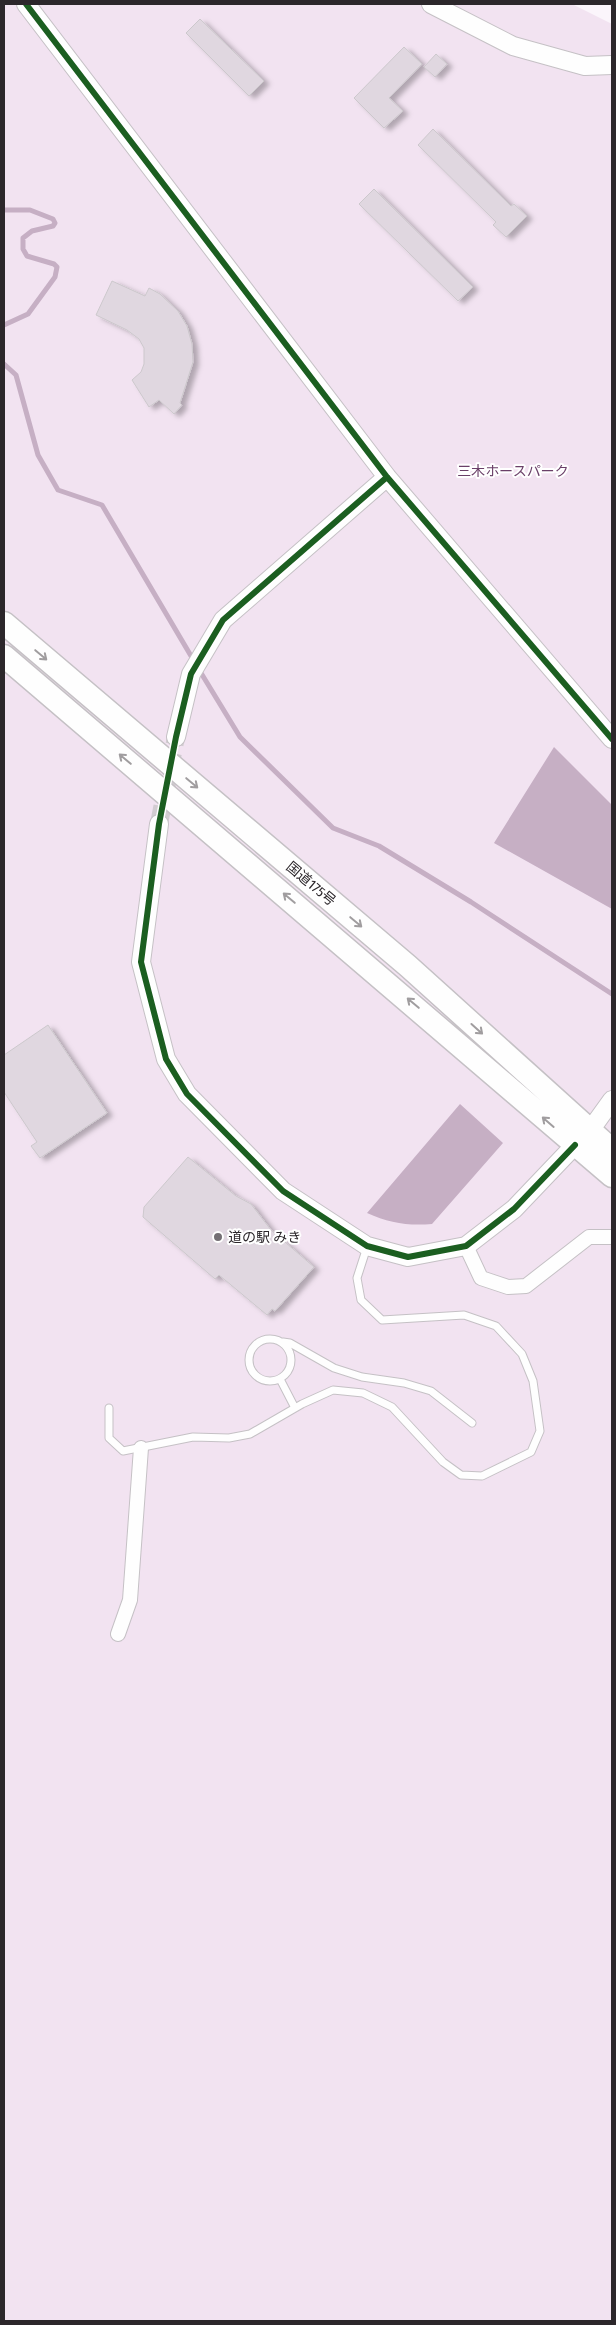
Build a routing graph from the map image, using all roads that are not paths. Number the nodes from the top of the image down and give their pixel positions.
1 (26, 4) edge
2 (431, 4) edge
3 (612, 64) edge
4 (387, 477) junction
5 (4, 624) edge
6 (4, 656) edge
7 (176, 737) tunnel mouth
8 (612, 739) edge
9 (159, 824) tunnel mouth
10 (612, 1100) edge
11 (582, 1139) junction
12 (612, 1150) edge
13 (612, 1176) edge
14 (612, 1238) edge
15 (367, 1246) junction
16 (466, 1246) junction
17 (283, 1342) junction
18 (280, 1379) junction
19 (109, 1408) dead end
20 (295, 1408) junction
21 (472, 1423) dead end
22 (141, 1448) junction
23 (118, 1634) dead end

1 - 4 street
2 - 3 street
4 - 7 street
4 - 8 street
5 -> 11 highway, 国道175号
11 -> 6 highway, 国道175号
9 - 15 street
10 - 11 street
11 - 12 highway, 国道175号
11 - 13 highway, 国道175号
11 - 16 street
14 - 16 street
15 - 16 street
15 - 20 lane
17 - 18 lane
17 - 18 lane
17 - 21 lane
18 - 20 lane
19 - 22 lane
20 - 22 lane
22 - 23 street

